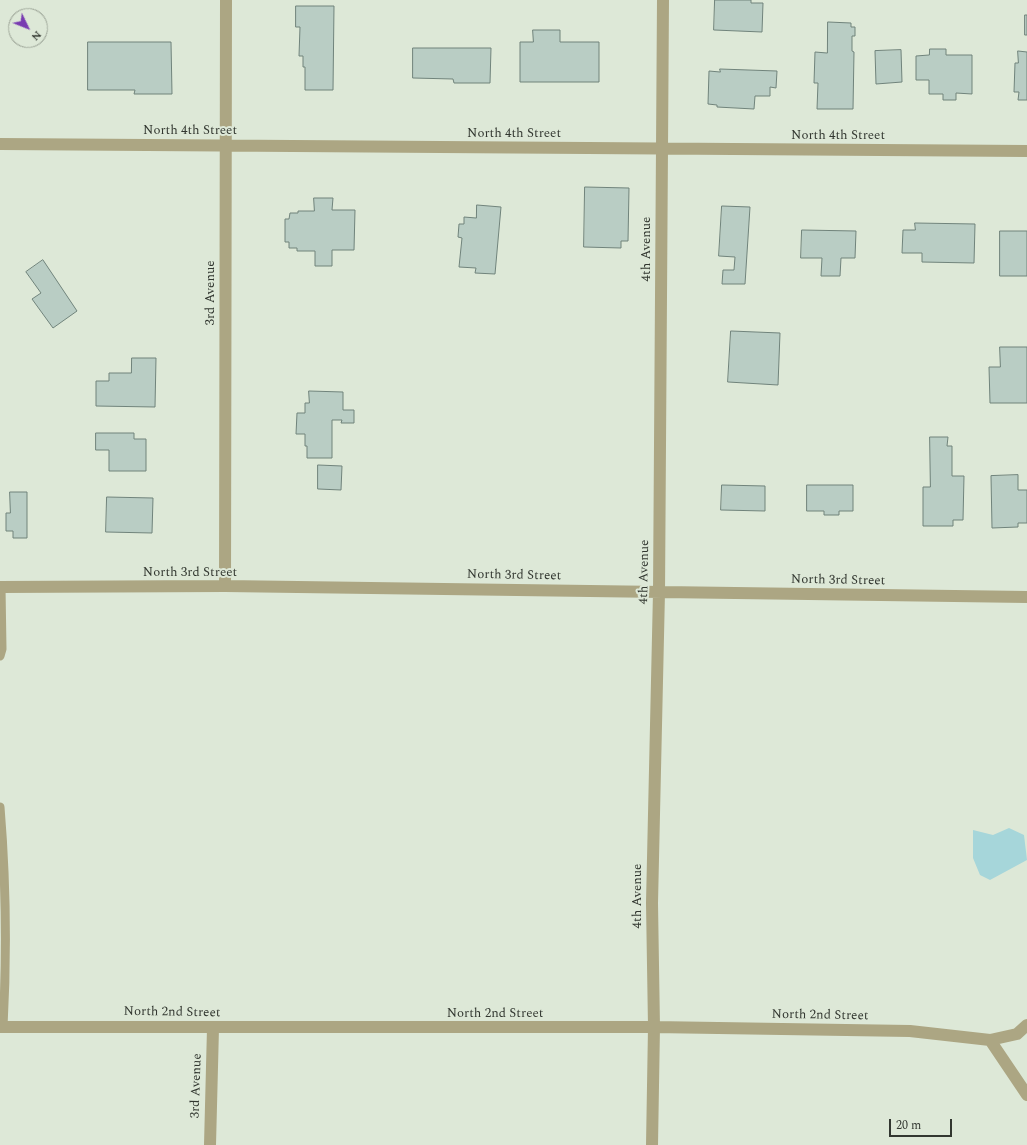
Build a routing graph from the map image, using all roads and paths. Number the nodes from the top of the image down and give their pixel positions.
1 (226, 0) edge
2 (663, 0) edge
3 (0, 144) edge
4 (225, 146) junction
5 (661, 149) junction
6 (1027, 151) edge
7 (226, 586) junction
8 (1, 587) edge
9 (659, 592) junction
10 (1027, 598) edge
11 (0, 656) edge
12 (0, 807) edge
13 (1027, 1025) edge
14 (1, 1027) edge
15 (654, 1027) junction
16 (213, 1028) junction
17 (990, 1040) junction
18 (1027, 1095) edge
19 (210, 1145) edge
20 (652, 1145) edge

1 - 4 street, 3rd Avenue
2 - 5 street, 4th Avenue
3 - 4 street, North 4th Street
4 - 5 street, North 4th Street
4 - 7 street, 3rd Avenue
5 - 6 street, North 4th Street
5 - 9 street, 4th Avenue
7 - 8 street, North 3rd Street
7 - 9 street, North 3rd Street
8 - 11 lane
9 - 10 street, North 3rd Street
9 - 15 street, 4th Avenue
12 - 14 lane
13 - 17 street, North 2nd Street
14 - 16 street, North 2nd Street
15 - 16 street, North 2nd Street
15 - 17 street, North 2nd Street
15 - 20 street, 4th Avenue
16 - 19 street, 3rd Avenue
17 - 18 street

